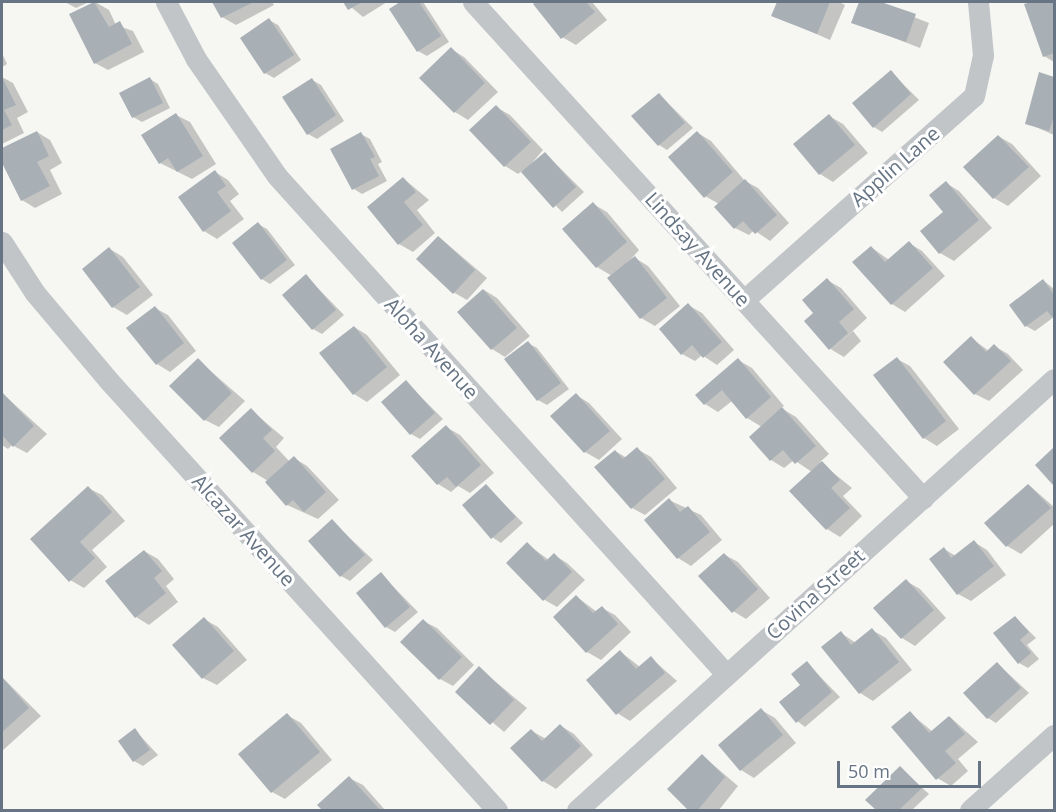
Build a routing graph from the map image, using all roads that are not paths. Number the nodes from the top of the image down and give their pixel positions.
1 (166, 2) edge
2 (473, 2) edge
3 (978, 2) edge
4 (2, 242) edge
5 (744, 300) junction
6 (1054, 379) edge
7 (922, 498) junction
8 (726, 674) junction
9 (1054, 735) edge
10 (497, 810) edge
11 (577, 810) edge
12 (970, 810) edge

1 - 8 street, Aloha Avenue
2 - 5 street, Lindsay Avenue
3 - 5 street, Applin Lane
4 - 10 street, Alcazar Avenue
5 - 7 street, Lindsay Avenue
6 - 7 street, Covina Street
7 - 8 street, Covina Street
8 - 11 street, Covina Street
9 - 12 street

